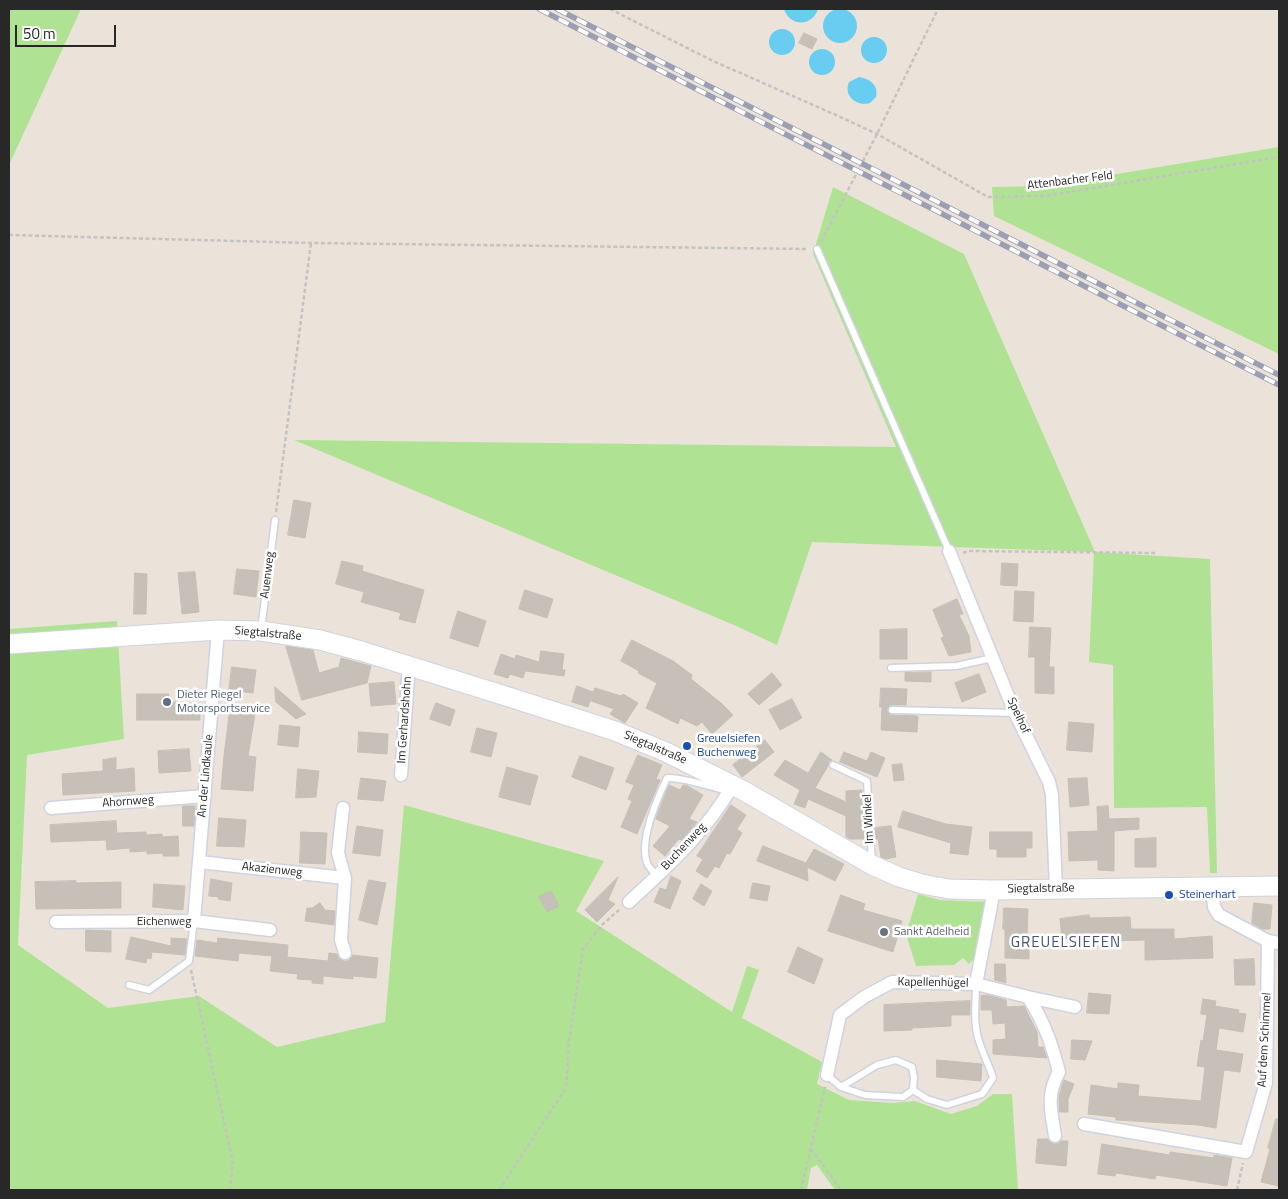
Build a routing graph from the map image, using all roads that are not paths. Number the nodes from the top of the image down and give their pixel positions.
1 (817, 249) road end
2 (275, 520) road end
3 (951, 555) joint
4 (218, 630) junction
5 (261, 631) junction
6 (12, 644) edge
7 (992, 658) junction
8 (408, 665) junction
9 (891, 668) dead end
10 (892, 710) dead end
11 (1015, 713) junction
12 (833, 765) dead end
13 (401, 775) dead end
14 (731, 788) junction
15 (205, 796) junction
16 (51, 808) dead end
17 (343, 808) dead end
18 (199, 862) junction
19 (872, 864) junction
20 (657, 876) junction
21 (345, 878) junction
22 (1279, 886) edge
23 (1212, 887) junction
24 (1056, 888) junction
25 (994, 890) junction
26 (629, 902) road end
27 (194, 921) junction
28 (56, 922) dead end
29 (270, 930) dead end
30 (1274, 942) edge
31 (345, 953) dead end
32 (976, 984) junction
33 (129, 985) dead end
34 (1028, 997) junction
35 (1075, 1007) dead end
36 (828, 1075) joint
37 (841, 1087) junction
38 (912, 1090) junction
39 (1084, 1124) dead end
40 (1055, 1136) dead end

1 - 3 lane
2 - 5 lane, Auenweg
3 - 7 street, Spelhof
4 - 5 main road, Siegtalstraße
4 - 6 main road, Siegtalstraße
4 - 15 street, An der Lindkaule
5 - 8 main road, Siegtalstraße
7 - 9 lane
7 - 11 street, Spelhof
8 - 13 street, Im Gerhardshohn
8 - 14 main road, Siegtalstraße
10 - 11 lane
11 - 24 street, Spelhof
12 - 19 lane, Im Winkel
14 - 19 main road, Siegtalstraße
14 - 20 street, Buchenweg
14 - 20 lane
15 - 16 street, Ahornweg
15 - 18 street, An der Lindkaule
17 - 21 street
18 - 21 street, Akazienweg
18 - 27 street, An der Lindkaule
19 - 25 main road, Siegtalstraße
20 - 26 street, Buchenweg
21 - 31 street
22 - 23 main road, Siegtalstraße
23 - 24 main road, Siegtalstraße
23 - 30 street
24 - 25 main road, Siegtalstraße
25 - 32 street, Kapellenhügel
27 - 28 street, Eichenweg
27 - 29 street, Eichenweg
27 - 33 lane
30 - 39 street, Auf dem Schimmel
32 - 34 street, Kapellenhügel
32 - 36 street, Kapellenhügel
32 - 38 lane
34 - 35 street, Kapellenhügel
34 - 40 street
36 - 37 lane
37 - 38 lane
37 - 38 lane

